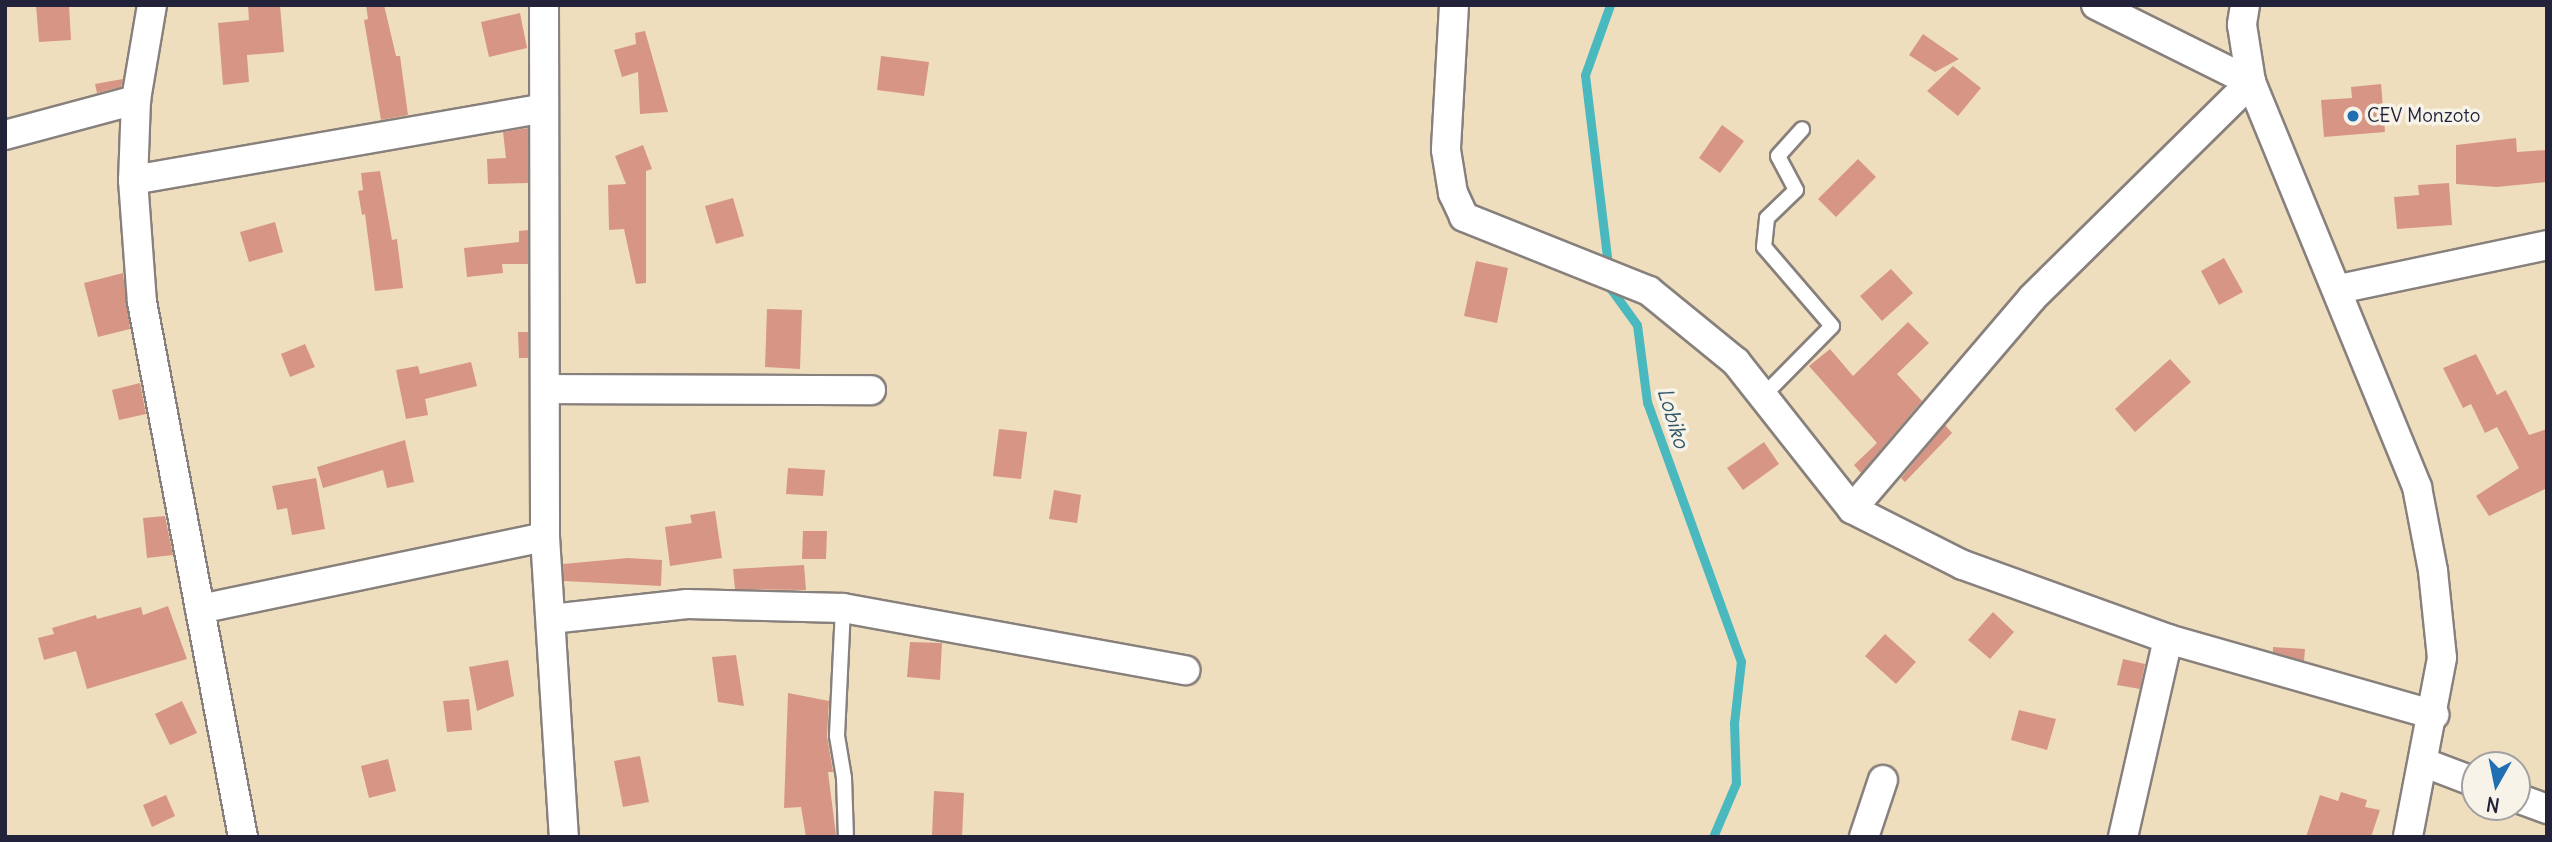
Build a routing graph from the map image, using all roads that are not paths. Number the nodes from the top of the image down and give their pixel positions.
1 (152, 5) edge
2 (544, 5) edge
3 (1454, 5) edge
4 (2096, 5) edge
5 (2245, 5) edge
6 (2251, 82) junction
7 (136, 100) junction
8 (544, 108) junction
9 (1802, 129) dead end
10 (5, 135) edge
11 (133, 180) junction
12 (2547, 244) edge
13 (2339, 289) junction
14 (547, 389) junction
15 (871, 390) dead end
16 (1763, 396) junction
17 (1852, 509) junction
18 (545, 537) junction
19 (843, 608) junction
20 (200, 609) junction
21 (551, 619) junction
22 (2168, 639) junction
23 (1185, 670) dead end
24 (2434, 715) junction
25 (2426, 763) junction
26 (2461, 777) edge
27 (1884, 780) dead end
28 (243, 837) edge
29 (564, 837) edge
30 (846, 837) edge
31 (1864, 837) edge
32 (2123, 837) edge
33 (2408, 837) edge

1 - 7 street
2 - 8 street
3 - 16 street
4 - 6 street
5 - 6 street
6 - 13 street
6 - 17 street
7 - 10 street
7 - 11 street
8 - 11 street
8 - 14 street
9 - 16 lane
11 - 20 street
12 - 13 street
13 - 24 street
14 - 15 street
14 - 18 street
16 - 17 street
17 - 22 street
18 - 20 street
18 - 21 street
19 - 21 street
19 - 23 street
19 - 30 lane
20 - 28 street
21 - 29 street
22 - 24 street
22 - 32 street
24 - 25 street
25 - 26 street
25 - 33 street
27 - 31 street

